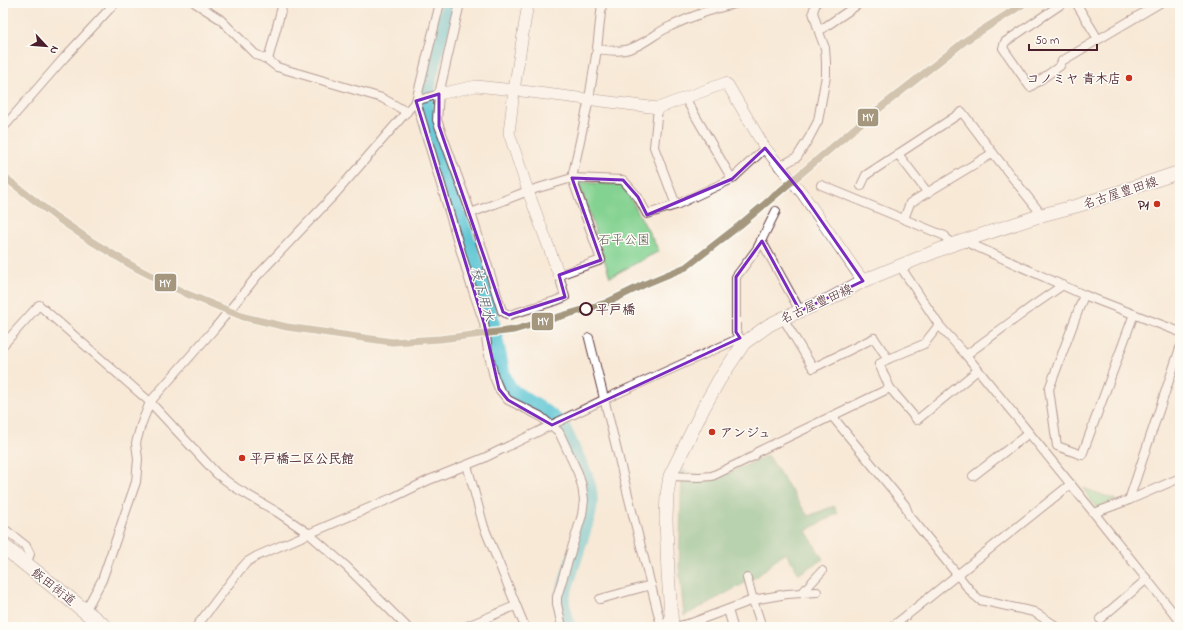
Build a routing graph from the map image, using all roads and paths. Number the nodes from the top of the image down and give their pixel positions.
1 (115, 3) edge
2 (195, 3) edge
3 (282, 3) edge
4 (440, 3) edge
5 (460, 3) edge
6 (528, 3) edge
7 (602, 3) edge
8 (738, 3) edge
9 (816, 3) edge
10 (860, 3) edge
11 (1063, 3) edge
12 (1076, 3) edge
13 (1160, 3) edge
14 (819, 31) junction
15 (1098, 39) junction
16 (597, 49) junction
17 (268, 60) junction
18 (514, 90) junction
19 (439, 94) junction
20 (685, 98) junction
21 (589, 99) junction
22 (418, 100) junction
23 (658, 108) junction
24 (407, 112) junction
25 (3, 128) edge
26 (765, 148) junction
27 (993, 153) junction
28 (898, 154) junction
29 (779, 167) junction
30 (1180, 172) edge
31 (572, 178) junction
32 (732, 179) junction
33 (821, 186) dead end
34 (861, 186) dead end
35 (528, 191) junction
36 (928, 193) junction
37 (676, 205) junction
38 (776, 211) dead end
39 (471, 213) junction
40 (1042, 215) junction
41 (904, 219) junction
42 (762, 240) junction
43 (964, 241) junction
44 (951, 245) junction
45 (900, 266) junction
46 (559, 275) junction
47 (863, 282) junction
48 (1063, 285) junction
49 (1084, 295) junction
50 (800, 311) junction
51 (1134, 314) junction
52 (783, 318) junction
53 (940, 325) junction
54 (1180, 332) edge
55 (589, 338) dead end
56 (742, 340) junction
57 (3, 345) edge
58 (1180, 348) edge
59 (966, 355) junction
60 (888, 359) junction
61 (978, 370) junction
62 (890, 388) junction
63 (605, 399) junction
64 (150, 402) junction
65 (832, 416) junction
66 (553, 424) junction
67 (1029, 433) junction
68 (1057, 446) junction
69 (1045, 453) junction
70 (467, 465) junction
71 (670, 476) junction
72 (973, 476) dead end
73 (1180, 478) edge
74 (1071, 484) junction
75 (1129, 500) junction
76 (1094, 513) junction
77 (3, 528) edge
78 (308, 533) junction
79 (3, 546) edge
80 (26, 565) junction
81 (822, 571) dead end
82 (957, 574) junction
83 (747, 578) dead end
84 (1147, 579) junction
85 (651, 585) junction
86 (817, 592) dead end
87 (802, 593) junction
88 (600, 599) dead end
89 (753, 600) junction
90 (515, 606) junction
91 (85, 610) junction
92 (728, 610) junction
93 (1100, 618) dead end
94 (1180, 621) edge
95 (696, 625) edge
96 (105, 627) edge
97 (196, 627) edge
98 (407, 627) edge
99 (465, 627) edge
100 (525, 627) edge
101 (562, 627) edge
102 (673, 627) edge
103 (733, 627) edge
104 (762, 627) edge
105 (892, 627) edge
106 (1054, 627) edge

1 - 25 street
2 - 17 street
3 - 17 street
4 - 22 street
5 - 19 street
6 - 18 street
7 - 16 street
8 - 16 street
9 - 14 street
10 - 14 street
11 - 15 street
12 - 15 street
13 - 15 street
14 - 29 street
16 - 21 street
17 - 24 street
18 - 19 street
18 - 21 street
18 - 35 street
19 - 22 street
19 - 39 street
20 - 23 street
20 - 26 street
20 - 32 street
21 - 23 street
21 - 31 street
22 - 24 street
22 - 66 street
23 - 37 street
24 - 64 street
26 - 29 street
26 - 32 street
27 - 28 street
27 - 36 street
27 - 40 street
28 - 34 street
28 - 36 street
29 - 47 street
30 - 40 main road, 名古屋豊田線
31 - 35 street
31 - 37 street
31 - 46 street
32 - 37 street
33 - 41 street
35 - 39 street
35 - 46 street
36 - 41 street
38 - 42 street
39 - 46 street
40 - 43 main road, 名古屋豊田線
41 - 44 street
42 - 50 street
42 - 56 street
43 - 44 main road, 名古屋豊田線
43 - 48 street
44 - 45 main road, 名古屋豊田線
45 - 47 main road, 名古屋豊田線
45 - 53 street
47 - 50 main road, 名古屋豊田線
48 - 49 street
48 - 59 street
49 - 51 street
49 - 68 street
50 - 52 main road, 名古屋豊田線
51 - 54 street
51 - 68 street
52 - 56 main road, 名古屋豊田線
52 - 60 street
53 - 59 street
53 - 60 street
55 - 63 street
56 - 63 street
56 - 71 main road, 名古屋豊田線
57 - 64 street
58 - 75 street
59 - 61 street
60 - 62 street
61 - 62 street
61 - 67 street
62 - 65 street
63 - 66 street
63 - 85 street
64 - 78 street
64 - 91 street
65 - 71 street
65 - 82 street
66 - 70 street
66 - 101 street
67 - 69 street
67 - 72 street
68 - 69 street
69 - 74 street
70 - 78 street
70 - 90 street
71 - 102 main road, 名古屋豊田線
73 - 75 street
74 - 76 street
74 - 82 street
75 - 76 street
76 - 84 street
77 - 80 street
78 - 97 street
78 - 98 street
79 - 80 highway, 飯田街道
80 - 91 highway, 飯田街道
81 - 87 street
82 - 105 street
82 - 106 street
83 - 89 street
84 - 93 street
84 - 94 street
85 - 88 street
85 - 102 street
86 - 87 street
87 - 89 street
89 - 92 street
89 - 104 street
90 - 99 street
90 - 100 street
91 - 96 highway, 飯田街道
92 - 95 street
92 - 103 street
95 - 102 street

